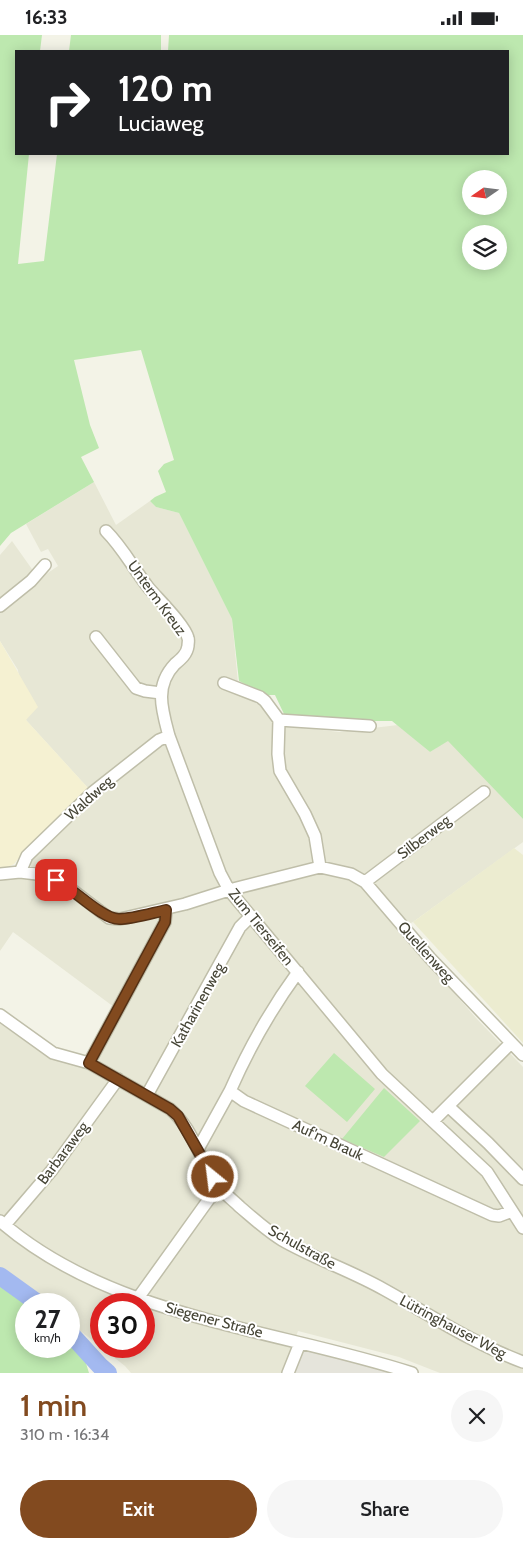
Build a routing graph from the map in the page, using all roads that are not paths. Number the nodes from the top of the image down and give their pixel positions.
1 (106, 531) dead end
2 (45, 565) dead end
3 (0, 606) edge
4 (96, 637) dead end
5 (224, 683) dead end
6 (161, 693) junction
7 (279, 720) junction
8 (370, 727) dead end
9 (169, 736) junction
10 (484, 792) dead end
11 (320, 867) junction
12 (20, 872) junction
13 (0, 873) edge
14 (365, 882) junction
15 (229, 890) junction
16 (166, 910) junction
17 (251, 916) junction
18 (298, 972) junction
19 (0, 1015) edge
20 (511, 1043) junction
21 (523, 1055) edge
22 (89, 1063) junction
23 (118, 1079) junction
24 (230, 1091) junction
25 (147, 1095) junction
26 (449, 1107) junction
27 (433, 1121) junction
28 (198, 1149) junction
29 (523, 1179) edge
30 (220, 1188) junction
31 (512, 1211) junction
32 (2, 1223) edge
33 (523, 1228) edge
34 (383, 1289) joint
35 (128, 1293) edge
36 (141, 1293) edge
37 (155, 1302) edge
38 (300, 1343) junction
39 (523, 1363) edge
40 (288, 1373) edge
41 (412, 1373) edge

1 - 6 street, Unterm Kreuz
2 - 3 street
4 - 6 street
5 - 7 street
6 - 9 street, Zum Tierseifen
7 - 8 street
7 - 11 street
9 - 12 street, Waldweg
9 - 15 street, Zum Tierseifen
10 - 14 street, Silberweg
11 - 14 street, Quellenweg
11 - 15 street
12 - 13 street
12 - 16 street
14 - 20 street, Quellenweg
15 - 16 street
15 - 17 street, Zum Tierseifen
16 - 22 street
17 - 18 street, Zum Tierseifen
17 - 25 street, Katharinenweg
18 - 24 street
18 - 27 street, Zum Tierseifen
19 - 22 street, Schulstraße
20 - 21 street, Quellenweg
20 - 26 street
22 - 23 street, Schulstraße
23 - 25 street, Schulstraße
23 - 32 street, Barbaraweg
24 - 28 street
24 - 31 street, Auf'm Brauk
25 - 28 street, Schulstraße
26 - 27 street
26 - 29 street
27 - 31 street, Zum Tierseifen
28 - 30 street, Schulstraße
30 - 34 street, Schulstraße
30 - 36 street
31 - 33 street, Zum Tierseifen
32 - 35 street, Siegener Straße
34 - 39 street, Lütringhauser Weg
37 - 38 street, Siegener Straße
38 - 40 street
38 - 41 street, Siegener Straße

